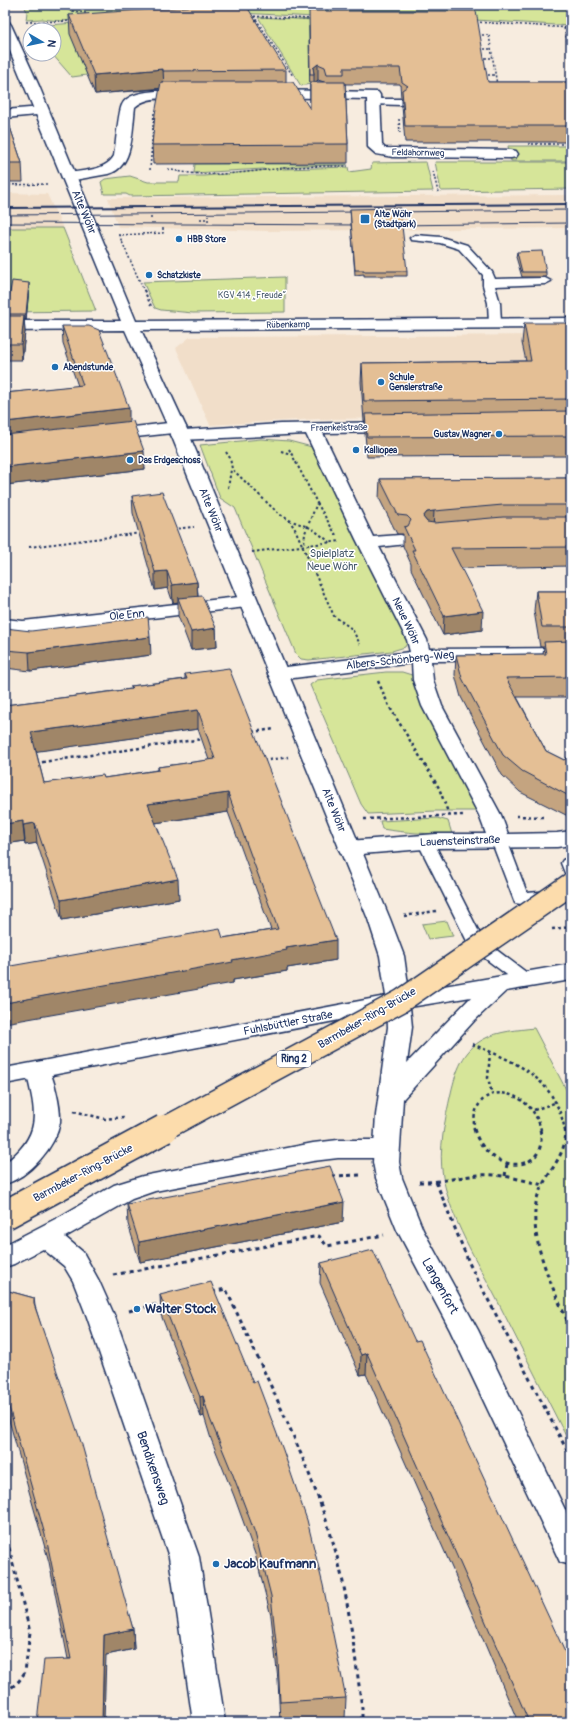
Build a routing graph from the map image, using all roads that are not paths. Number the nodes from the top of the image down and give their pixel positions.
1 (5, 25) edge
2 (258, 94) edge
3 (198, 95) edge
4 (373, 102) junction
5 (402, 102) edge
6 (42, 111) junction
7 (5, 114) edge
8 (511, 154) dead end
9 (69, 177) junction
10 (415, 238) dead end
11 (545, 281) dead end
12 (490, 283) junction
13 (495, 323) junction
14 (571, 323) edge
15 (5, 326) edge
16 (132, 326) junction
17 (414, 427) edge
18 (312, 428) junction
19 (178, 431) junction
20 (91, 437) edge
21 (400, 540) dead end
22 (366, 541) junction
23 (248, 602) junction
24 (5, 625) edge
25 (571, 654) edge
26 (421, 656) junction
27 (278, 674) junction
28 (571, 838) edge
29 (499, 840) junction
30 (425, 841) junction
31 (349, 848) junction
32 (570, 872) edge
33 (571, 894) edge
34 (571, 972) edge
35 (525, 980) junction
36 (498, 985) junction
37 (398, 1002) junction
38 (38, 1071) junction
39 (5, 1076) edge
40 (391, 1096) junction
41 (386, 1149) junction
42 (5, 1175) edge
43 (5, 1215) edge
44 (45, 1236) junction
45 (5, 1257) edge
46 (571, 1553) edge
47 (209, 1722) edge

1 - 6 street, Alte Wöhr
2 - 4 street
3 - 9 street
4 - 5 lane
4 - 8 street, Feldahornweg
6 - 7 street
6 - 9 street, Alte Wöhr
9 - 16 street, Alte Wöhr
10 - 12 lane
11 - 12 lane
12 - 13 lane
13 - 14 street, Rübenkamp
13 - 16 street, Rübenkamp
15 - 16 street, Rübenkamp
16 - 19 street, Alte Wöhr
17 - 18 street, Fraenkelstraße
18 - 19 street, Fraenkelstraße
18 - 22 street, Neue Wöhr
19 - 20 street, Fraenkelstraße
19 - 23 street, Alte Wöhr
21 - 22 street
22 - 26 street, Neue Wöhr
23 - 24 street, Ole Enn
23 - 27 street, Alte Wöhr
25 - 26 street, Albers-Schönberg-Weg
26 - 27 street, Albers-Schönberg-Weg
26 - 29 street, Neue Wöhr
27 - 31 street, Alte Wöhr
28 - 29 street, Lauensteinstraße
29 - 30 street, Lauensteinstraße
29 - 33 lane
30 - 31 street, Lauensteinstraße
30 - 35 lane
31 - 37 street, Alte Wöhr
32 - 43 main road, Barmbeker-Ring-Brücke / Ring 2, bridge
34 - 35 street, Fuhlsbüttler Straße
35 - 36 street, Fuhlsbüttler Straße
36 - 37 street, Fuhlsbüttler Straße
36 - 40 street
37 - 38 street, Fuhlsbüttler Straße
37 - 40 street, Langenfort
38 - 39 street, Fuhlsbüttler Straße
38 - 42 street
40 - 41 street, Langenfort
41 - 44 street
41 - 46 street, Langenfort
44 - 45 street
44 - 47 street, Bendixensweg

